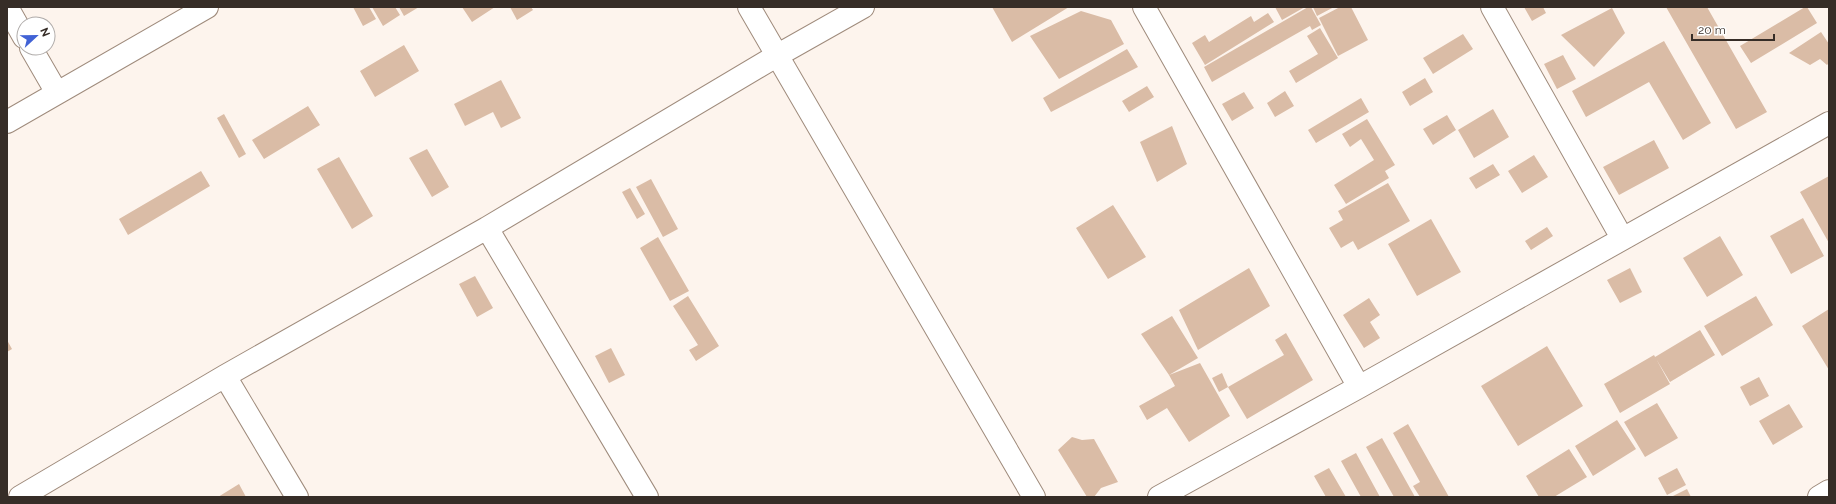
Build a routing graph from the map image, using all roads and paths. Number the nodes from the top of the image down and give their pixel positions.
1 (207, 7) edge
2 (749, 7) edge
3 (863, 7) edge
4 (1144, 7) edge
5 (1492, 7) edge
6 (7, 8) edge
7 (16, 23) edge
8 (778, 55) junction
9 (36, 56) edge
10 (57, 93) junction
11 (7, 122) edge
12 (1829, 123) edge
13 (487, 228) junction
14 (1622, 238) junction
15 (225, 376) junction
16 (1359, 388) junction
17 (1829, 491) edge
18 (20, 497) edge
19 (297, 497) edge
20 (647, 497) edge
21 (1034, 497) edge
22 (1158, 497) edge
23 (1819, 497) edge

1 - 10 street
2 - 8 street
3 - 8 street
4 - 16 street
5 - 14 street
6 - 7 street
8 - 13 street
8 - 21 street
9 - 10 street
10 - 11 street
12 - 14 street
13 - 15 street
13 - 20 street
14 - 16 street
15 - 18 street
15 - 19 street
16 - 22 street
17 - 23 street

